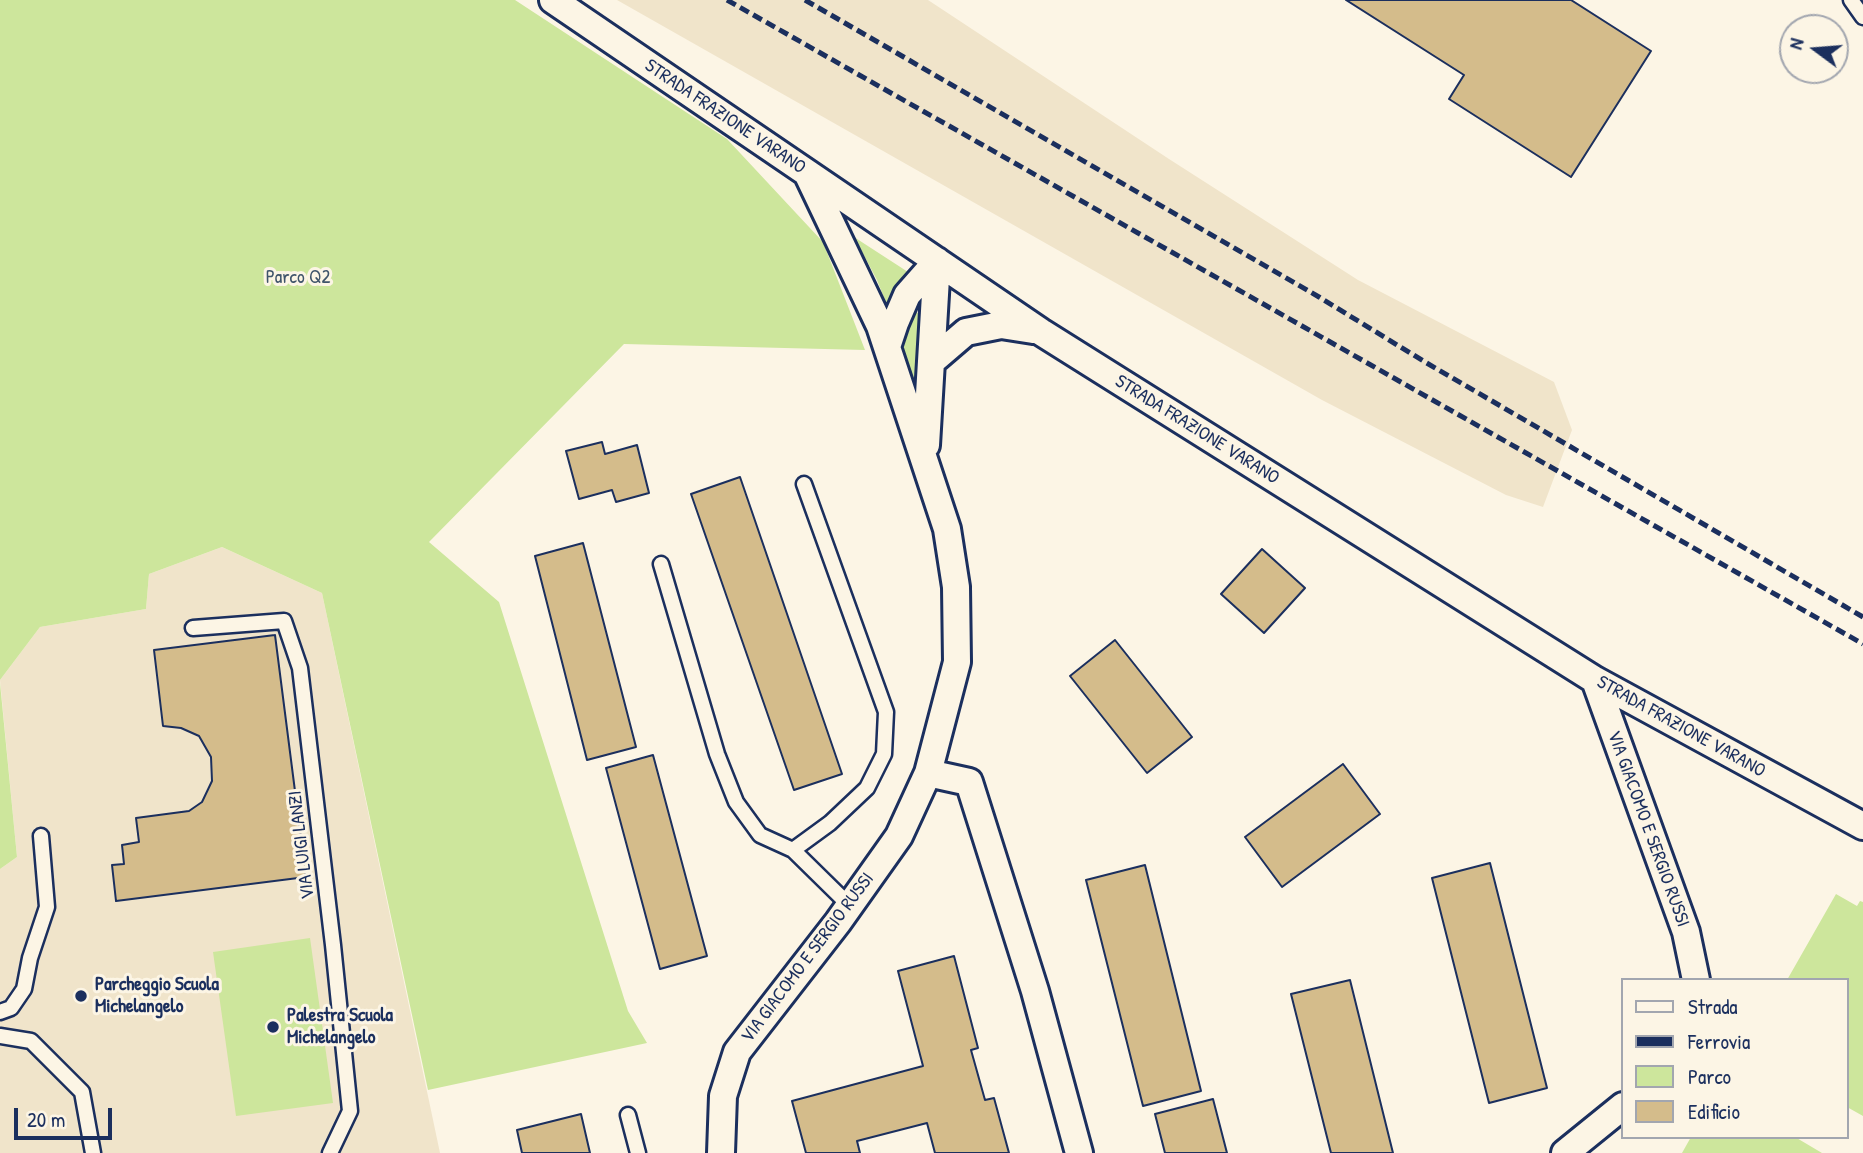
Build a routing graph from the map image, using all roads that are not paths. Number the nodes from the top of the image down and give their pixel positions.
1 (553, 0) edge
2 (1851, 0) edge
3 (1863, 17) edge
4 (807, 173) junction
5 (937, 261) junction
6 (1041, 332) junction
7 (887, 347) junction
8 (931, 362) junction
9 (925, 460) junction
10 (804, 484) dead end
11 (661, 564) dead end
12 (193, 628) dead end
13 (1595, 680) junction
14 (928, 773) junction
15 (1863, 826) edge
16 (41, 836) dead end
17 (793, 850) junction
18 (849, 905) junction
19 (1696, 978) edge
20 (0, 1012) edge
21 (0, 1036) edge
22 (1622, 1107) edge
23 (628, 1115) dead end
24 (93, 1153) edge
25 (330, 1153) edge
26 (638, 1153) edge
27 (720, 1153) edge
28 (1079, 1153) edge
29 (1565, 1153) edge

1 - 4 street, STRADA FRAZIONE VARANO
2 - 3 lane
4 - 5 street, STRADA FRAZIONE VARANO
4 - 7 street, VIA GIACOMO E SERGIO RUSSI
5 - 6 street, STRADA FRAZIONE VARANO
5 - 7 street
5 - 8 street, VIA GIACOMO E SERGIO RUSSI
6 - 8 street
6 - 13 street, STRADA FRAZIONE VARANO
7 - 9 street, VIA GIACOMO E SERGIO RUSSI
8 - 9 street, VIA GIACOMO E SERGIO RUSSI
9 - 14 street, VIA GIACOMO E SERGIO RUSSI
10 - 17 lane
11 - 17 lane
12 - 25 lane, VIA LUIGI LANZI
13 - 15 street, STRADA FRAZIONE VARANO
13 - 19 street, VIA GIACOMO E SERGIO RUSSI
14 - 18 street, VIA GIACOMO E SERGIO RUSSI
14 - 28 street
16 - 20 lane
17 - 18 lane
18 - 27 street, VIA GIACOMO E SERGIO RUSSI
21 - 24 lane
22 - 29 street
23 - 26 lane

